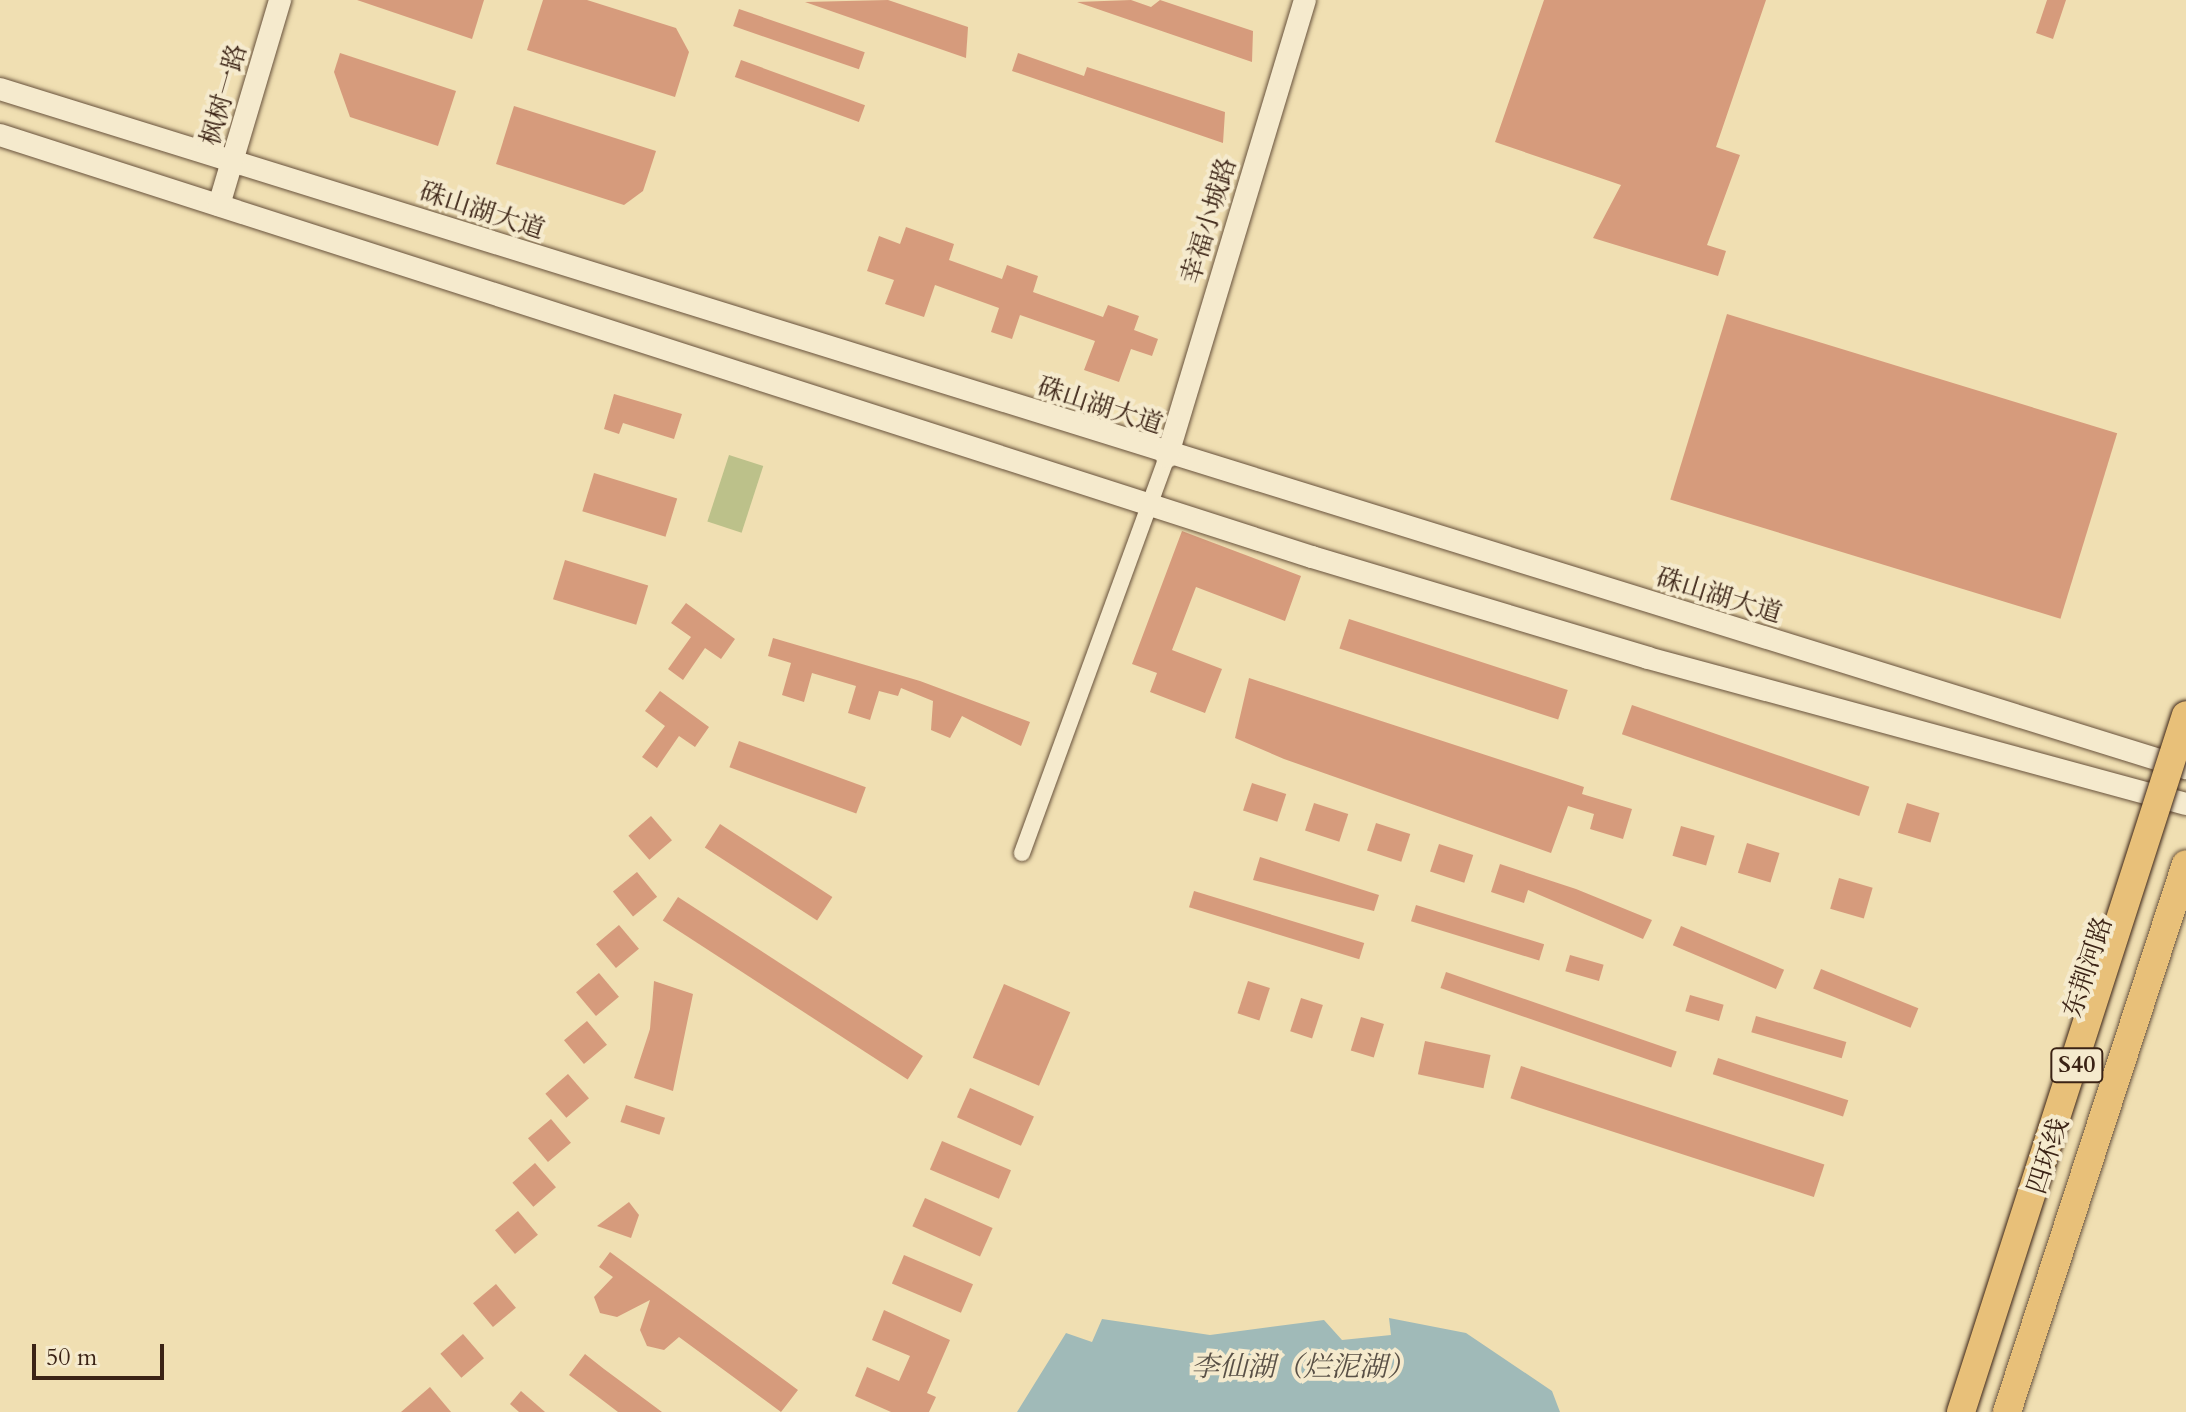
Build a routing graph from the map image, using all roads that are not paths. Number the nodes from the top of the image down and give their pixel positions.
1 (280, 0) edge
2 (1305, 0) edge
3 (0, 89) edge
4 (0, 135) edge
5 (235, 160) junction
6 (219, 205) junction
7 (1167, 457) junction
8 (1149, 506) junction
9 (2186, 715) edge
10 (2185, 768) edge
11 (2180, 802) edge
12 (1022, 853) dead end
13 (2186, 864) edge
14 (1961, 1412) edge
15 (1970, 1412) edge
16 (2007, 1412) edge

1 - 5 main road, 枫树一路
2 - 7 main road, 幸福小城路
3 - 5 main road, 硃山湖大道
4 - 6 main road
5 - 6 main road, 枫树一路
5 - 7 main road, 硃山湖大道
6 - 8 main road
7 - 8 street
7 - 10 main road, 硃山湖大道
8 - 11 main road
8 - 12 street
9 - 14 highway, 四环线 / S40, bridge
10 - 11 main road, 东荆河路
11 - 15 main road, 东荆河路
13 - 16 highway, 四环线 / S40

